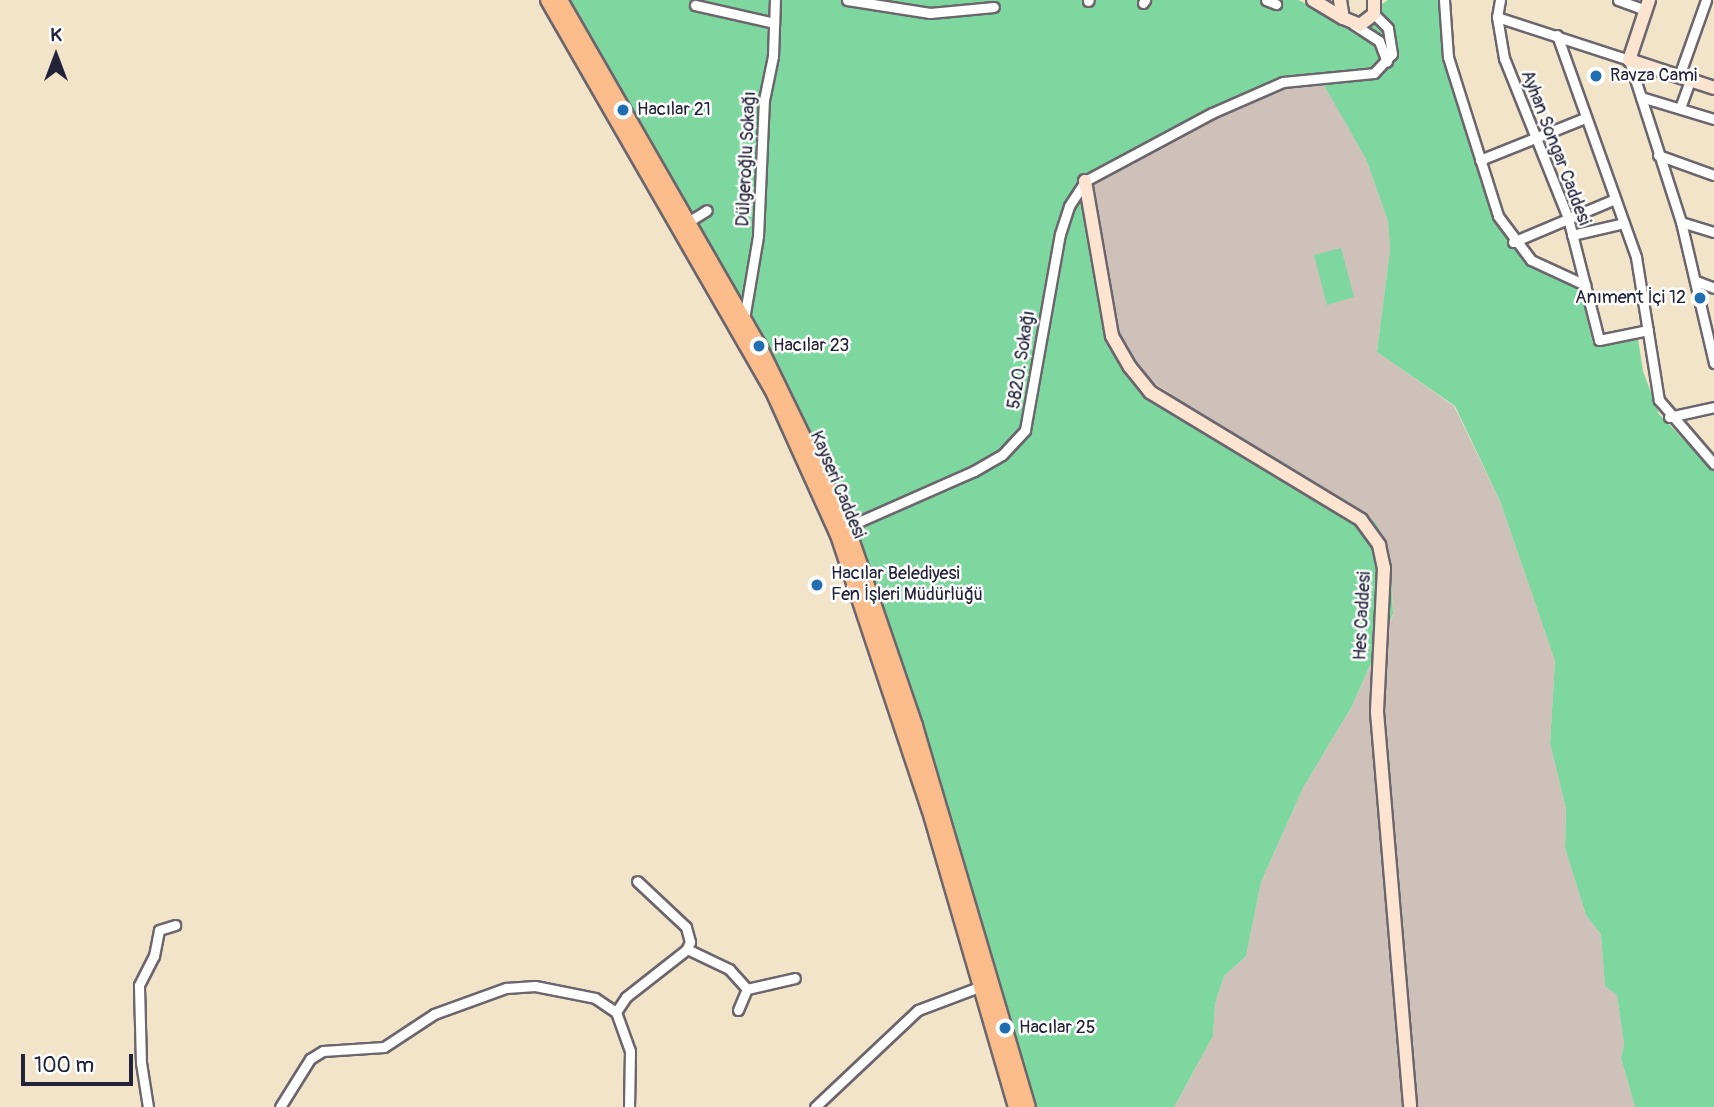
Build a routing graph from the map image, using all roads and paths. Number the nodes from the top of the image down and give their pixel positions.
1 (548, 0) edge
2 (561, 0) edge
3 (775, 0) edge
4 (847, 0) edge
5 (1313, 0) edge
6 (1340, 0) edge
7 (1444, 0) edge
8 (1500, 0) edge
9 (1618, 0) edge
10 (1706, 0) edge
11 (695, 5) dead end
12 (1648, 5) edge
13 (994, 6) dead end
14 (1377, 6) edge
15 (1497, 17) junction
16 (1348, 21) junction
17 (774, 23) junction
18 (1558, 35) junction
19 (1629, 60) junction
20 (1387, 62) junction
21 (1685, 78) junction
22 (1714, 88) edge
23 (1641, 97) junction
24 (1679, 108) junction
25 (1585, 118) junction
26 (1714, 119) edge
27 (1535, 137) junction
28 (1658, 155) junction
29 (1480, 160) junction
30 (1714, 175) edge
31 (1085, 181) junction
32 (1615, 199) junction
33 (707, 210) dead end
34 (1568, 218) junction
35 (688, 222) junction
36 (1681, 222) junction
37 (1624, 223) junction
38 (1714, 232) edge
39 (1572, 235) junction
40 (1513, 242) junction
41 (1696, 281) junction
42 (1585, 285) junction
43 (1714, 288) edge
44 (744, 319) junction
45 (1648, 330) junction
46 (1711, 340) edge
47 (1714, 363) edge
48 (1714, 407) edge
49 (1669, 417) junction
50 (1714, 464) edge
51 (847, 527) junction
52 (637, 881) dead end
53 (175, 925) dead end
54 (687, 949) junction
55 (795, 978) dead end
56 (987, 984) junction
57 (747, 989) junction
58 (738, 1010) dead end
59 (616, 1012) junction
60 (148, 1107) edge
61 (280, 1107) edge
62 (629, 1107) edge
63 (816, 1107) edge
64 (1016, 1107) edge
65 (1028, 1107) edge
66 (1410, 1107) edge

1 - 56 main road, Kayseri Caddesi
2 - 35 main road, Kayseri Caddesi
3 - 17 street, Dülgeroğlu Sokağı
4 - 13 street
5 - 16 street
6 - 16 street
7 - 29 street
8 - 15 street, Ayhan Songar Caddesi
9 - 12 street
10 - 21 street
11 - 17 street
12 - 19 street
14 - 16 street
14 - 20 street
15 - 18 street
15 - 27 street, Ayhan Songar Caddesi
16 - 20 street
17 - 44 street, Dülgeroğlu Sokağı
18 - 19 street
18 - 25 street
19 - 21 street
19 - 23 street
20 - 31 street
21 - 22 street
21 - 24 street
23 - 24 street
23 - 28 street
24 - 26 street
25 - 27 street
25 - 32 street
27 - 29 street
27 - 34 street, Ayhan Songar Caddesi
28 - 30 street
28 - 36 street
29 - 40 street
31 - 51 street, 5820. Sokağı
31 - 66 street, Hes Caddesi
32 - 34 street
32 - 37 street
33 - 35 street
34 - 39 street, Ayhan Songar Caddesi
34 - 40 street
35 - 44 main road, Kayseri Caddesi
36 - 38 street
36 - 41 street
37 - 39 street
37 - 45 street
39 - 42 street, Ayhan Songar Caddesi
40 - 42 street
41 - 43 street
41 - 46 street
42 - 45 street, Ayhan Songar Caddesi
44 - 51 main road, Kayseri Caddesi
45 - 49 street
46 - 47 street
48 - 49 street
49 - 50 street
51 - 56 main road, Kayseri Caddesi
52 - 54 street
53 - 60 street
54 - 57 street
54 - 59 street
55 - 57 street
56 - 63 street
56 - 64 main road, Kayseri Caddesi
56 - 65 main road, Kayseri Caddesi
57 - 58 street
59 - 61 street
59 - 62 street

